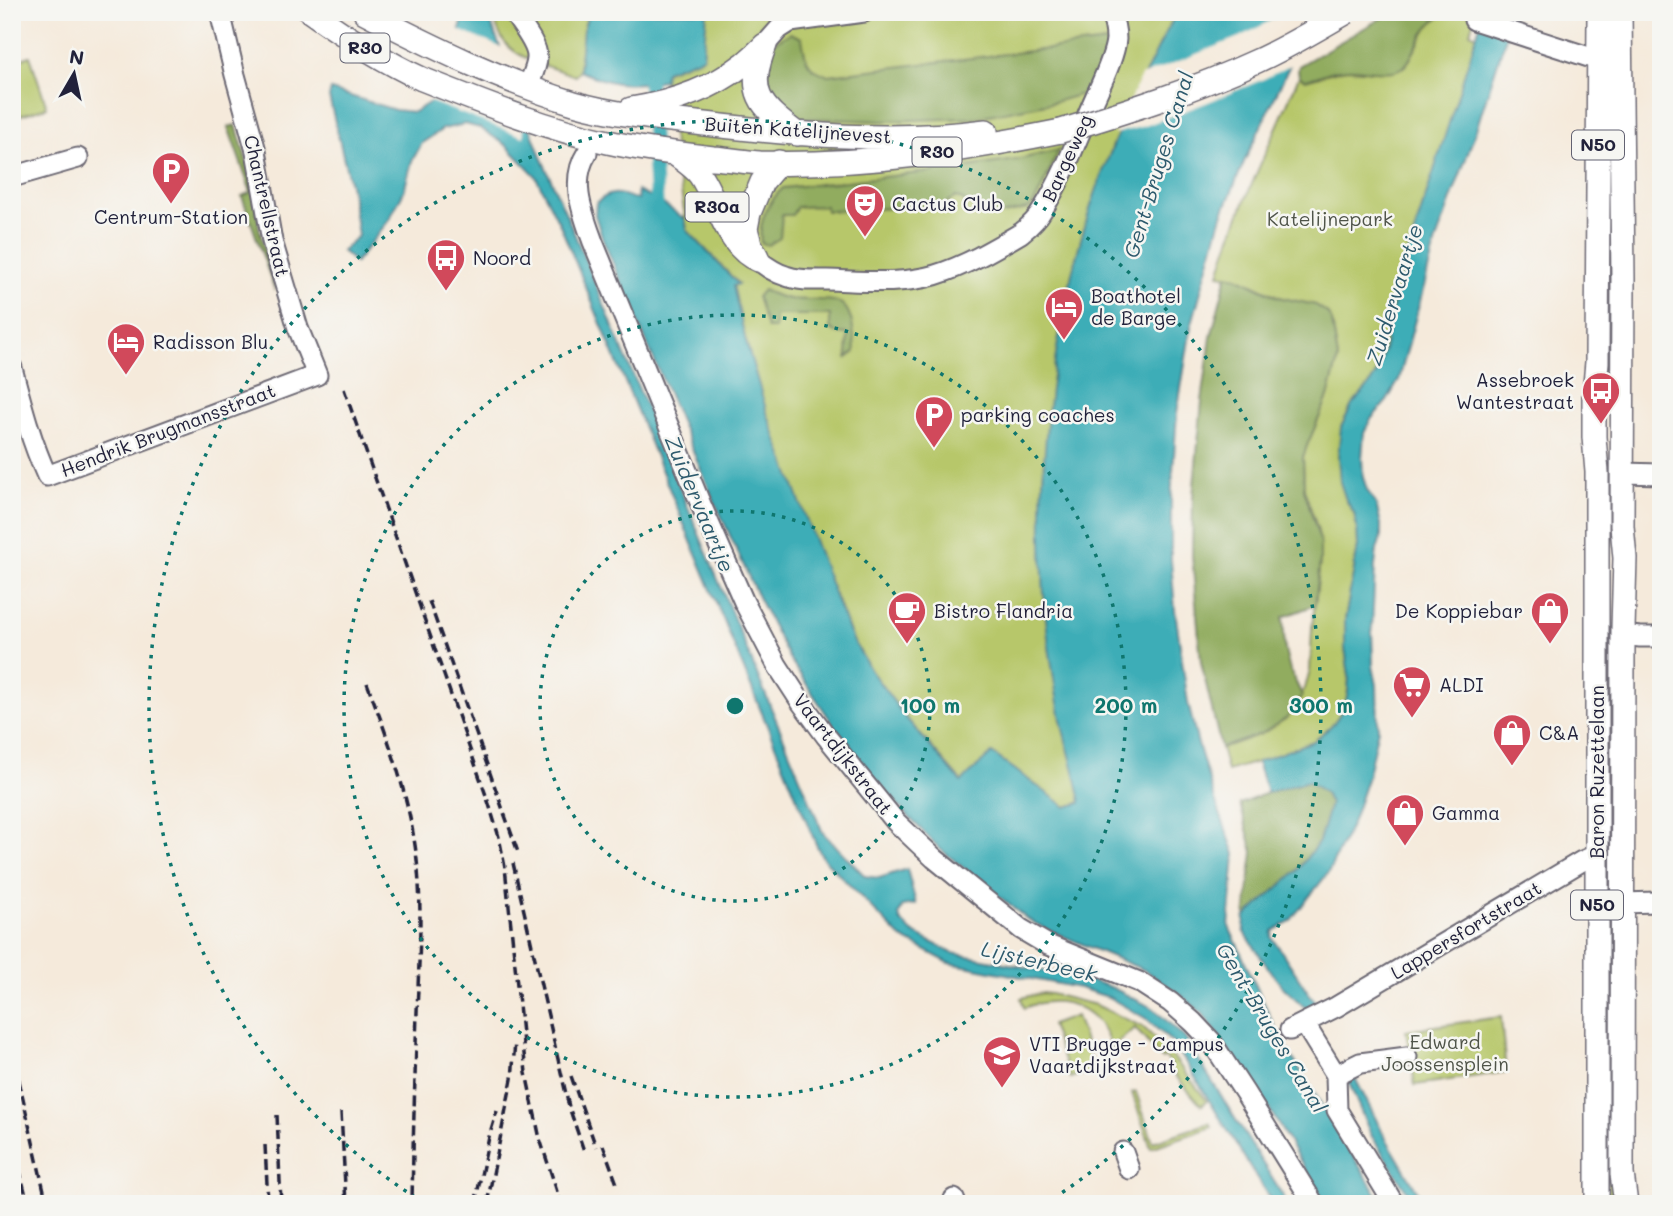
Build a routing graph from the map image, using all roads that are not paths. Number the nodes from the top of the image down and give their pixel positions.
1 (211, 12) edge
2 (220, 12) edge
3 (311, 12) edge
4 (365, 12) edge
5 (513, 12) edge
6 (864, 12) edge
7 (1110, 12) edge
8 (1323, 12) edge
9 (1347, 12) edge
10 (1599, 12) edge
11 (1620, 12) edge
12 (1474, 20) dead end
13 (765, 45) junction
14 (1598, 60) junction
15 (234, 75) junction
16 (527, 80) junction
17 (668, 111) junction
18 (1064, 124) junction
19 (797, 134) junction
20 (587, 153) dead end
21 (675, 153) junction
22 (78, 158) dead end
23 (779, 162) junction
24 (12, 177) edge
25 (758, 260) junction
26 (12, 368) edge
27 (317, 375) joint
28 (1623, 473) junction
29 (1661, 474) edge
30 (1597, 476) junction
31 (1598, 616) junction
32 (1623, 632) junction
33 (1661, 637) edge
34 (1597, 858) junction
35 (1623, 903) junction
36 (1661, 908) edge
37 (1407, 1057) dead end
38 (1344, 1071) junction
39 (1622, 1174) junction
40 (1314, 1204) edge
41 (1394, 1204) edge
42 (1597, 1204) edge
43 (1614, 1204) edge
44 (1626, 1204) edge

1 - 15 street, Chantrellstraat
2 - 15 street, Chantrellstraat
3 - 21 main road, Buiten Katelijnevest / R30
4 - 16 main road, R30
5 - 16 street
6 - 13 street
7 - 25 street, Bargeweg / R30a
8 - 18 main road, Buiten Katelijnevest / R30
9 - 18 main road, Buiten Katelijnevest / R30, bridge
10 - 14 main road, Baron Ruzettelaan / N50
11 - 28 main road, Baron Ruzettelaan / N50
12 - 14 street
13 - 17 main road
13 - 19 main road
14 - 30 main road, Baron Ruzettelaan / N50
15 - 27 street, Chantrellstraat
16 - 17 main road, R30
17 - 19 main road, Buiten Katelijnevest / R30
18 - 19 main road, Buiten Katelijnevest / R30
18 - 23 main road, Buiten Katelijnevest / R30
20 - 40 street, Vaartdijkstraat
21 - 23 main road, Buiten Katelijnevest / R30
21 - 25 main road, R30a
22 - 24 street
23 - 25 main road, R30a
26 - 27 street, Hendrik Brugmansstraat
28 - 29 street
28 - 30 main road
28 - 32 main road, Baron Ruzettelaan / N50
30 - 31 main road, Baron Ruzettelaan / N50
31 - 32 main road
31 - 34 main road, Baron Ruzettelaan / N50
32 - 33 street
32 - 35 main road, Baron Ruzettelaan / N50
34 - 38 street, Lappersfortstraat
34 - 42 main road, Baron Ruzettelaan / N50
35 - 36 street
35 - 39 main road, Baron Ruzettelaan / N50
37 - 38 street
38 - 41 street
39 - 43 main road, Baron Ruzettelaan / N50
39 - 44 main road, Baron Ruzettelaan / N50

